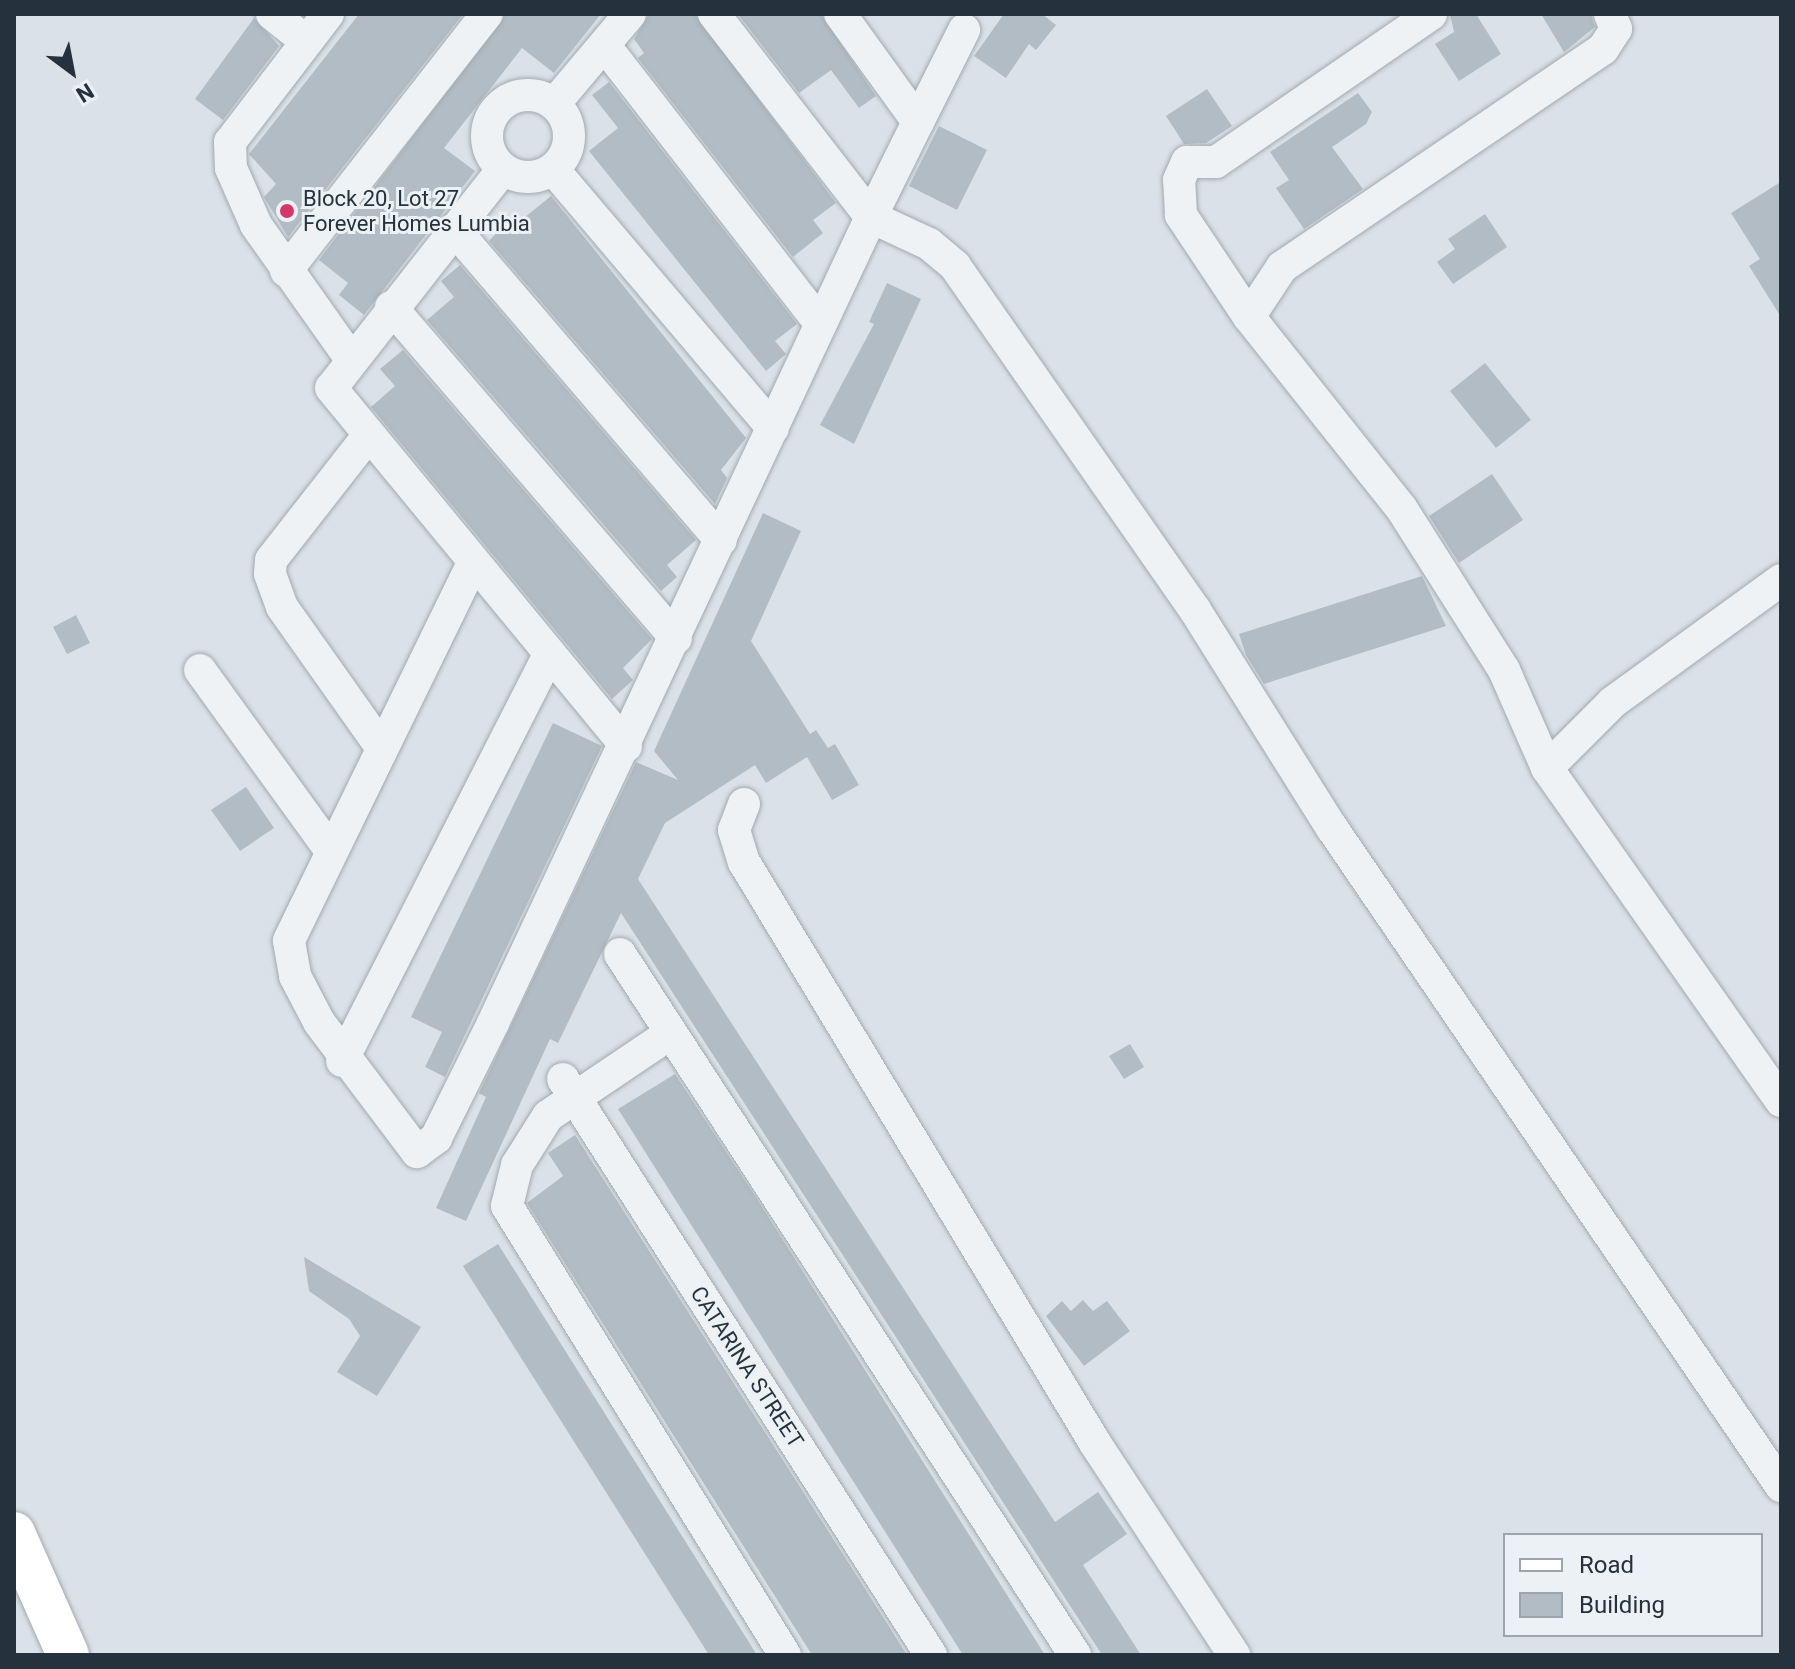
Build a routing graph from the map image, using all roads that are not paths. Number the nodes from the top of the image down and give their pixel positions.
1 (272, 14) edge
2 (328, 14) edge
3 (487, 14) edge
4 (630, 14) edge
5 (714, 14) edge
6 (840, 14) edge
7 (1431, 14) edge
8 (1610, 14) edge
9 (964, 30) dead end
10 (306, 41) junction
11 (605, 46) junction
12 (555, 103) junction
13 (918, 122) junction
14 (503, 169) junction
15 (553, 169) junction
16 (871, 217) junction
17 (454, 229) junction
18 (286, 271) junction
19 (391, 307) junction
20 (1249, 317) junction
21 (821, 324) junction
22 (350, 358) junction
23 (773, 428) junction
24 (368, 436) junction
25 (721, 540) junction
26 (473, 563) junction
27 (1781, 580) edge
28 (676, 638) junction
29 (549, 654) junction
30 (200, 670) dead end
31 (626, 746) junction
32 (382, 748) junction
33 (1547, 768) junction
34 (744, 804) dead end
35 (331, 851) junction
36 (620, 954) dead end
37 (671, 1033) junction
38 (342, 1061) junction
39 (568, 1086) junction
40 (1781, 1101) edge
41 (1781, 1486) edge
42 (14, 1533) edge
43 (68, 1655) edge
44 (785, 1655) edge
45 (931, 1655) edge
46 (1075, 1655) edge
47 (1234, 1655) edge

1 - 10 street
2 - 10 street
3 - 18 street
4 - 11 street
5 - 16 street
6 - 13 street
7 - 20 street
8 - 20 street
9 - 13 street
10 - 18 street
11 - 12 street
11 - 21 street
12 - 14 street
12 - 15 street
13 - 16 street
14 - 15 street
14 - 17 street
15 - 23 street
16 - 21 street
16 - 41 street
17 - 19 street
17 - 25 street
18 - 22 street
19 - 22 street
19 - 28 street
20 - 33 street
21 - 23 street
22 - 24 street
23 - 25 street
24 - 26 street
24 - 32 street
25 - 28 street
26 - 29 street
26 - 32 street
27 - 33 street
28 - 31 street
29 - 31 street
29 - 38 street
30 - 35 street
31 - 38 street
32 - 35 street
33 - 40 street
34 - 47 street
35 - 38 street
36 - 37 street
37 - 39 street
37 - 46 street
39 - 44 street
39 - 45 street, CATARINA STREET
42 - 43 main road

